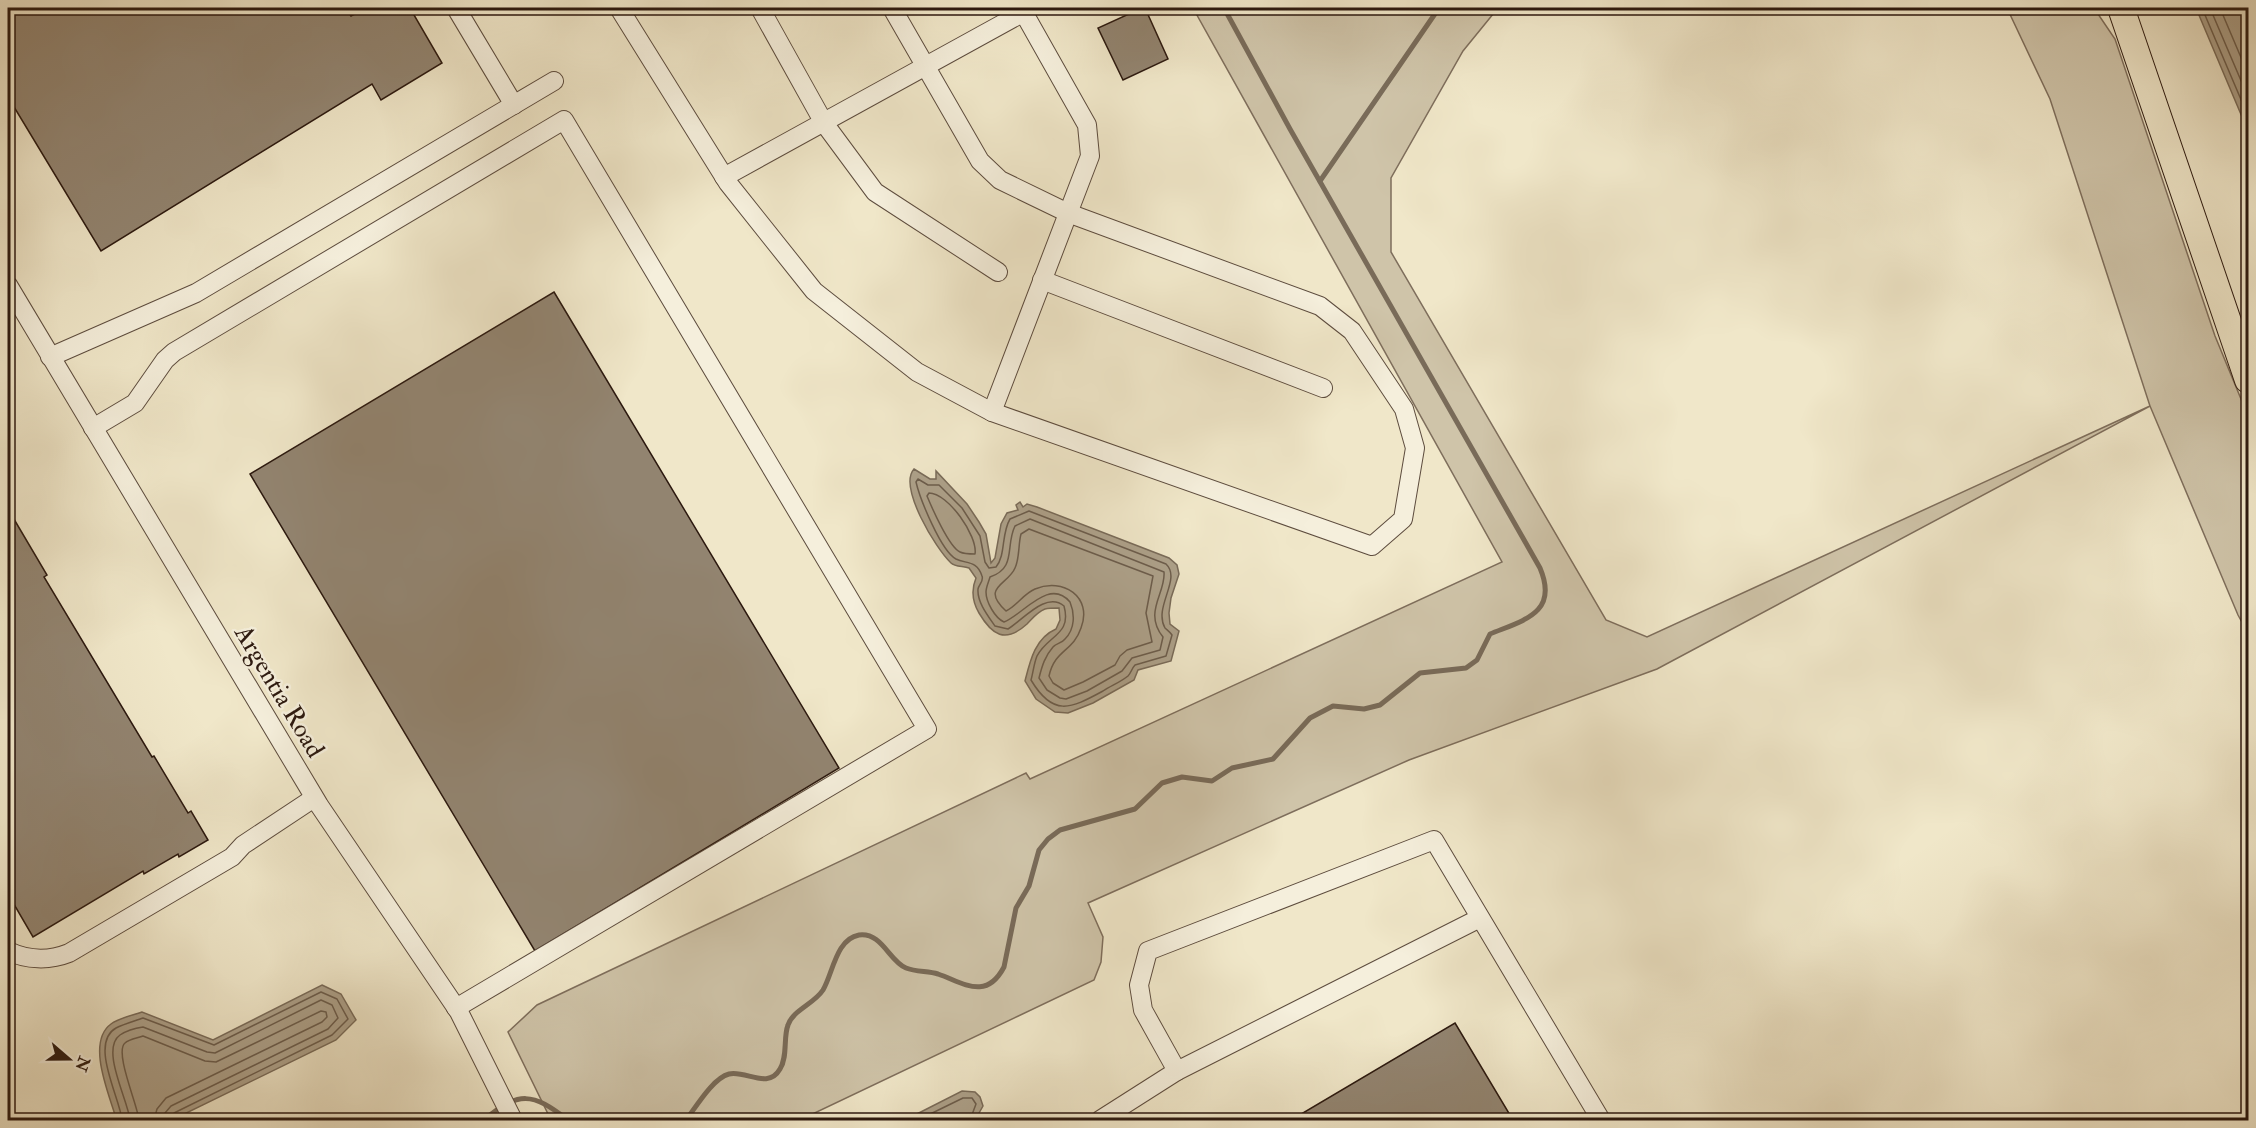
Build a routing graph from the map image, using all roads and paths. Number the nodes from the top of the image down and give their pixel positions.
1 (456, 8) edge
2 (619, 8) edge
3 (760, 8) edge
4 (892, 8) edge
5 (2121, 8) edge
6 (1022, 10) edge
7 (926, 66) junction
8 (554, 81) dead end
9 (514, 105) junction
10 (824, 123) junction
11 (724, 177) junction
12 (1068, 213) junction
13 (998, 272) dead end
14 (1042, 280) junction
15 (8, 285) edge
16 (50, 357) junction
17 (2248, 380) edge
18 (1323, 388) dead end
19 (992, 412) junction
20 (93, 428) junction
21 (314, 798) junction
22 (1480, 918) junction
23 (8, 951) edge
24 (456, 1008) junction
25 (1177, 1071) junction
26 (513, 1120) edge
27 (1100, 1120) edge
28 (1601, 1120) edge

1 - 9 street
2 - 11 street
3 - 10 street
4 - 7 street
5 - 17 highway
6 - 7 street
6 - 12 street
7 - 10 street
7 - 12 street
8 - 9 street
9 - 16 street
10 - 11 street
10 - 13 street
11 - 19 street
12 - 14 street
12 - 19 street
14 - 18 street
14 - 19 street
15 - 16 street, Argentia Road
16 - 20 street, Argentia Road
20 - 21 street, Argentia Road
20 - 24 street
21 - 23 street
21 - 24 street, Argentia Road
22 - 25 street
22 - 25 street
22 - 28 street
24 - 26 street, Argentia Road
25 - 27 street

